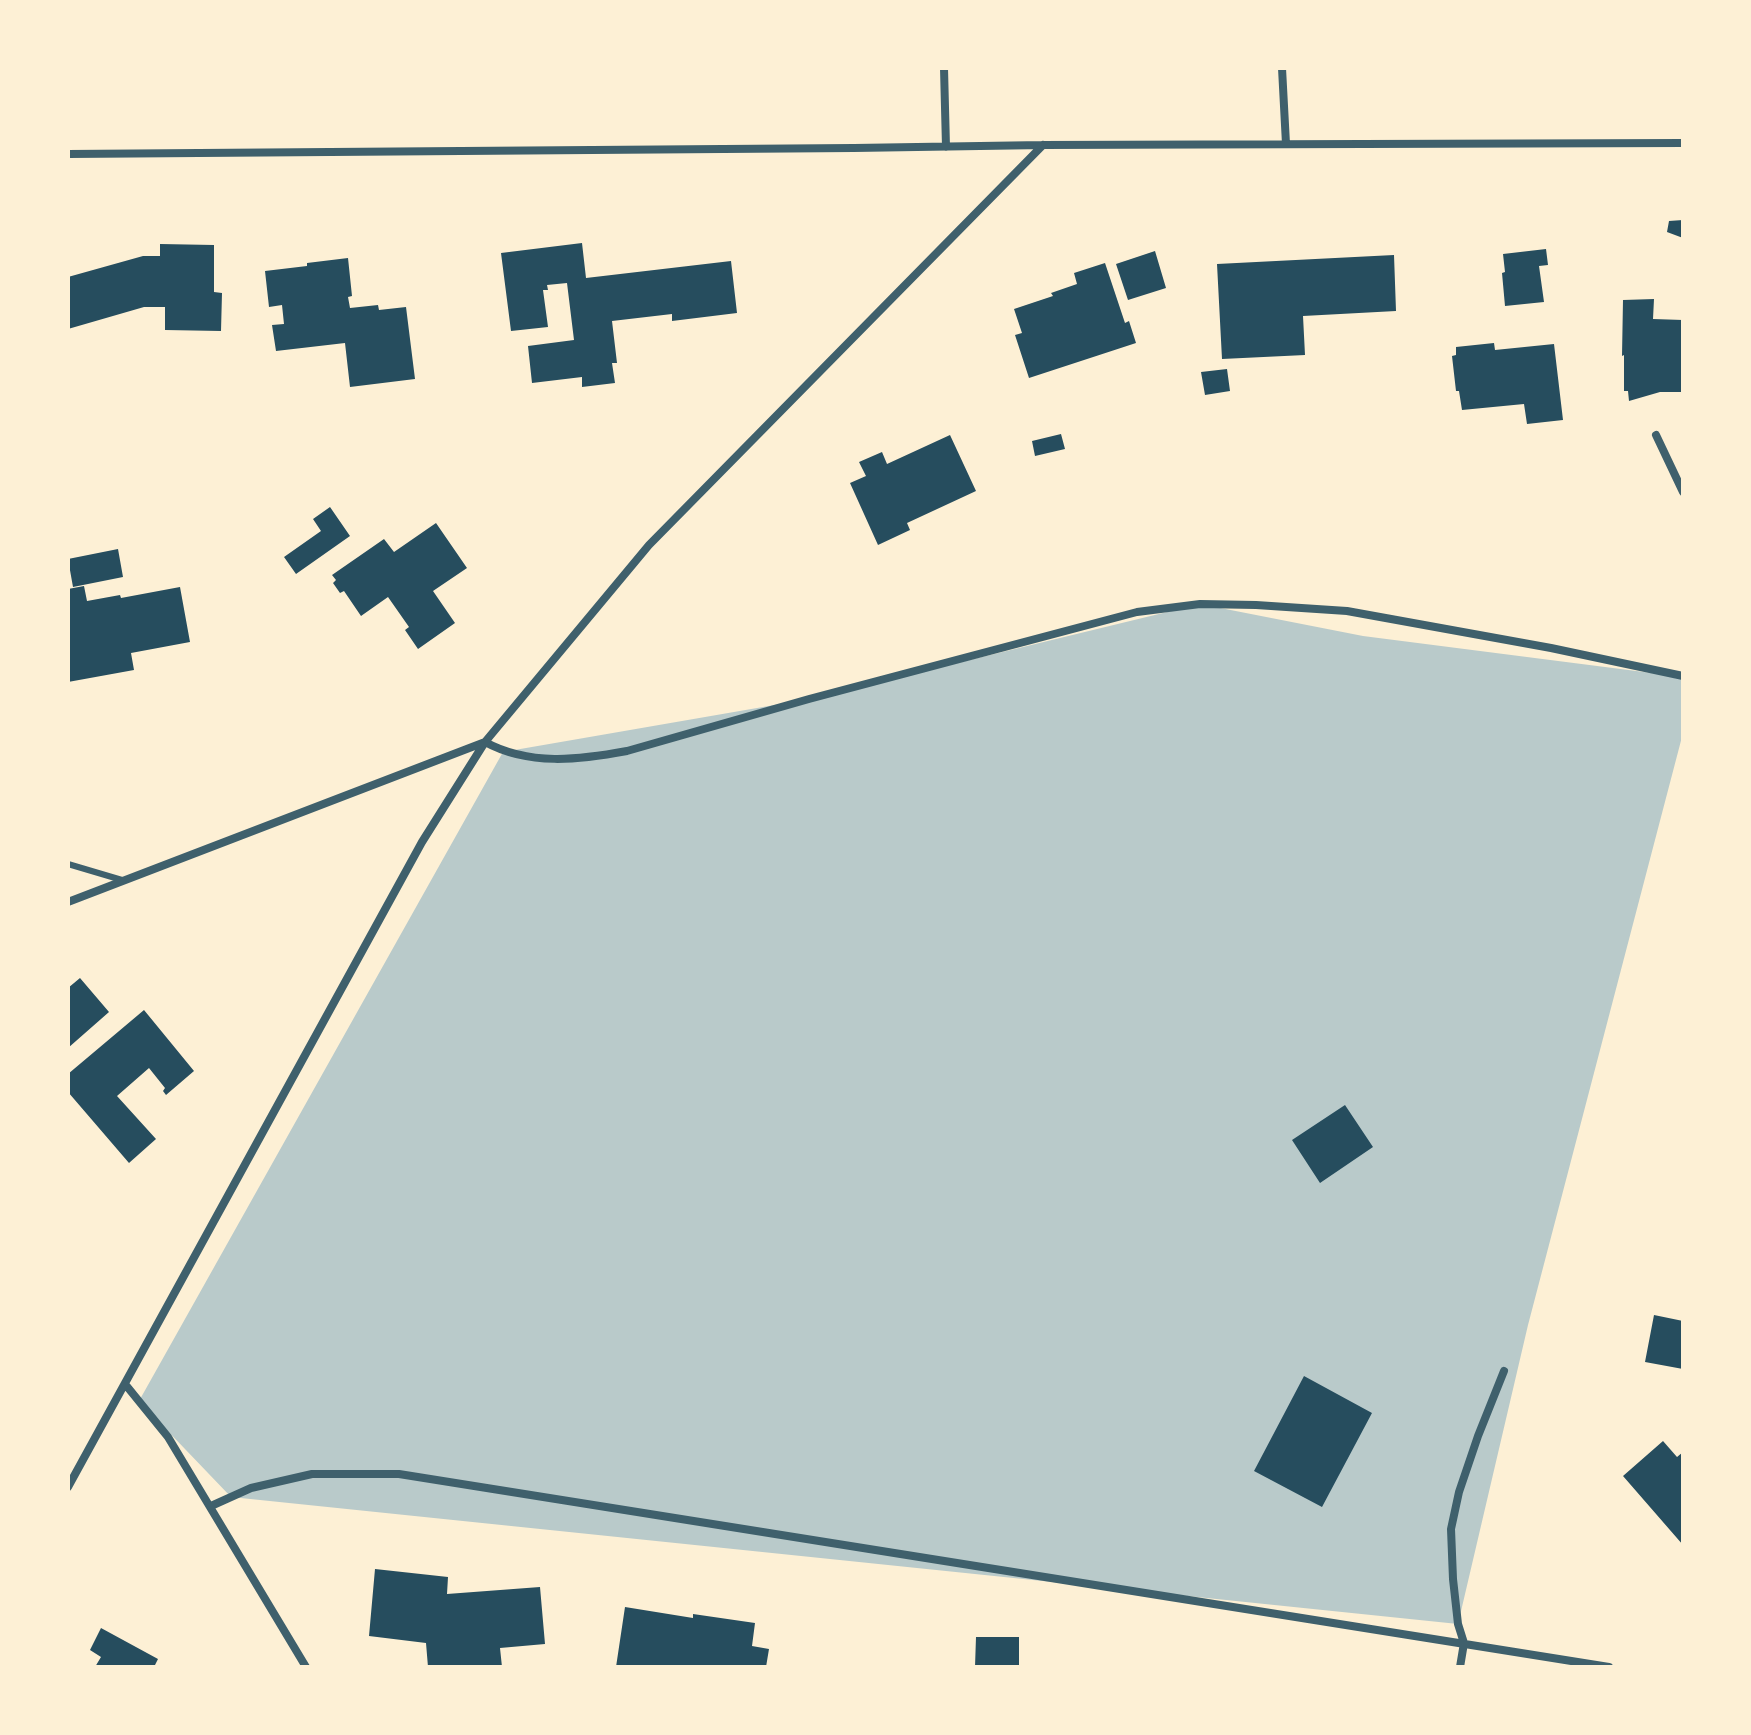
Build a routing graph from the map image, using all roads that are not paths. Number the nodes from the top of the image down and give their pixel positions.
1 (944, 68) edge
2 (1282, 68) edge
3 (1683, 143) edge
4 (1286, 144) junction
5 (1043, 145) junction
6 (946, 147) junction
7 (68, 154) edge
8 (1656, 435) dead end
9 (1683, 492) edge
10 (1683, 676) edge
11 (485, 742) junction
12 (68, 864) edge
13 (123, 881) junction
14 (68, 902) edge
15 (1504, 1371) dead end
16 (125, 1384) junction
17 (68, 1487) edge
18 (211, 1506) junction
19 (1464, 1643) junction
20 (306, 1667) edge
21 (1460, 1667) edge
22 (1609, 1667) edge

1 - 6 street
2 - 4 street
3 - 4 street
4 - 5 street
5 - 6 street
5 - 11 street
6 - 7 street
8 - 9 street
10 - 11 street
11 - 13 street
11 - 16 street
12 - 13 lane
13 - 14 street
15 - 19 street
16 - 17 street
16 - 18 street
18 - 19 street
18 - 20 street
19 - 21 street
19 - 22 street

